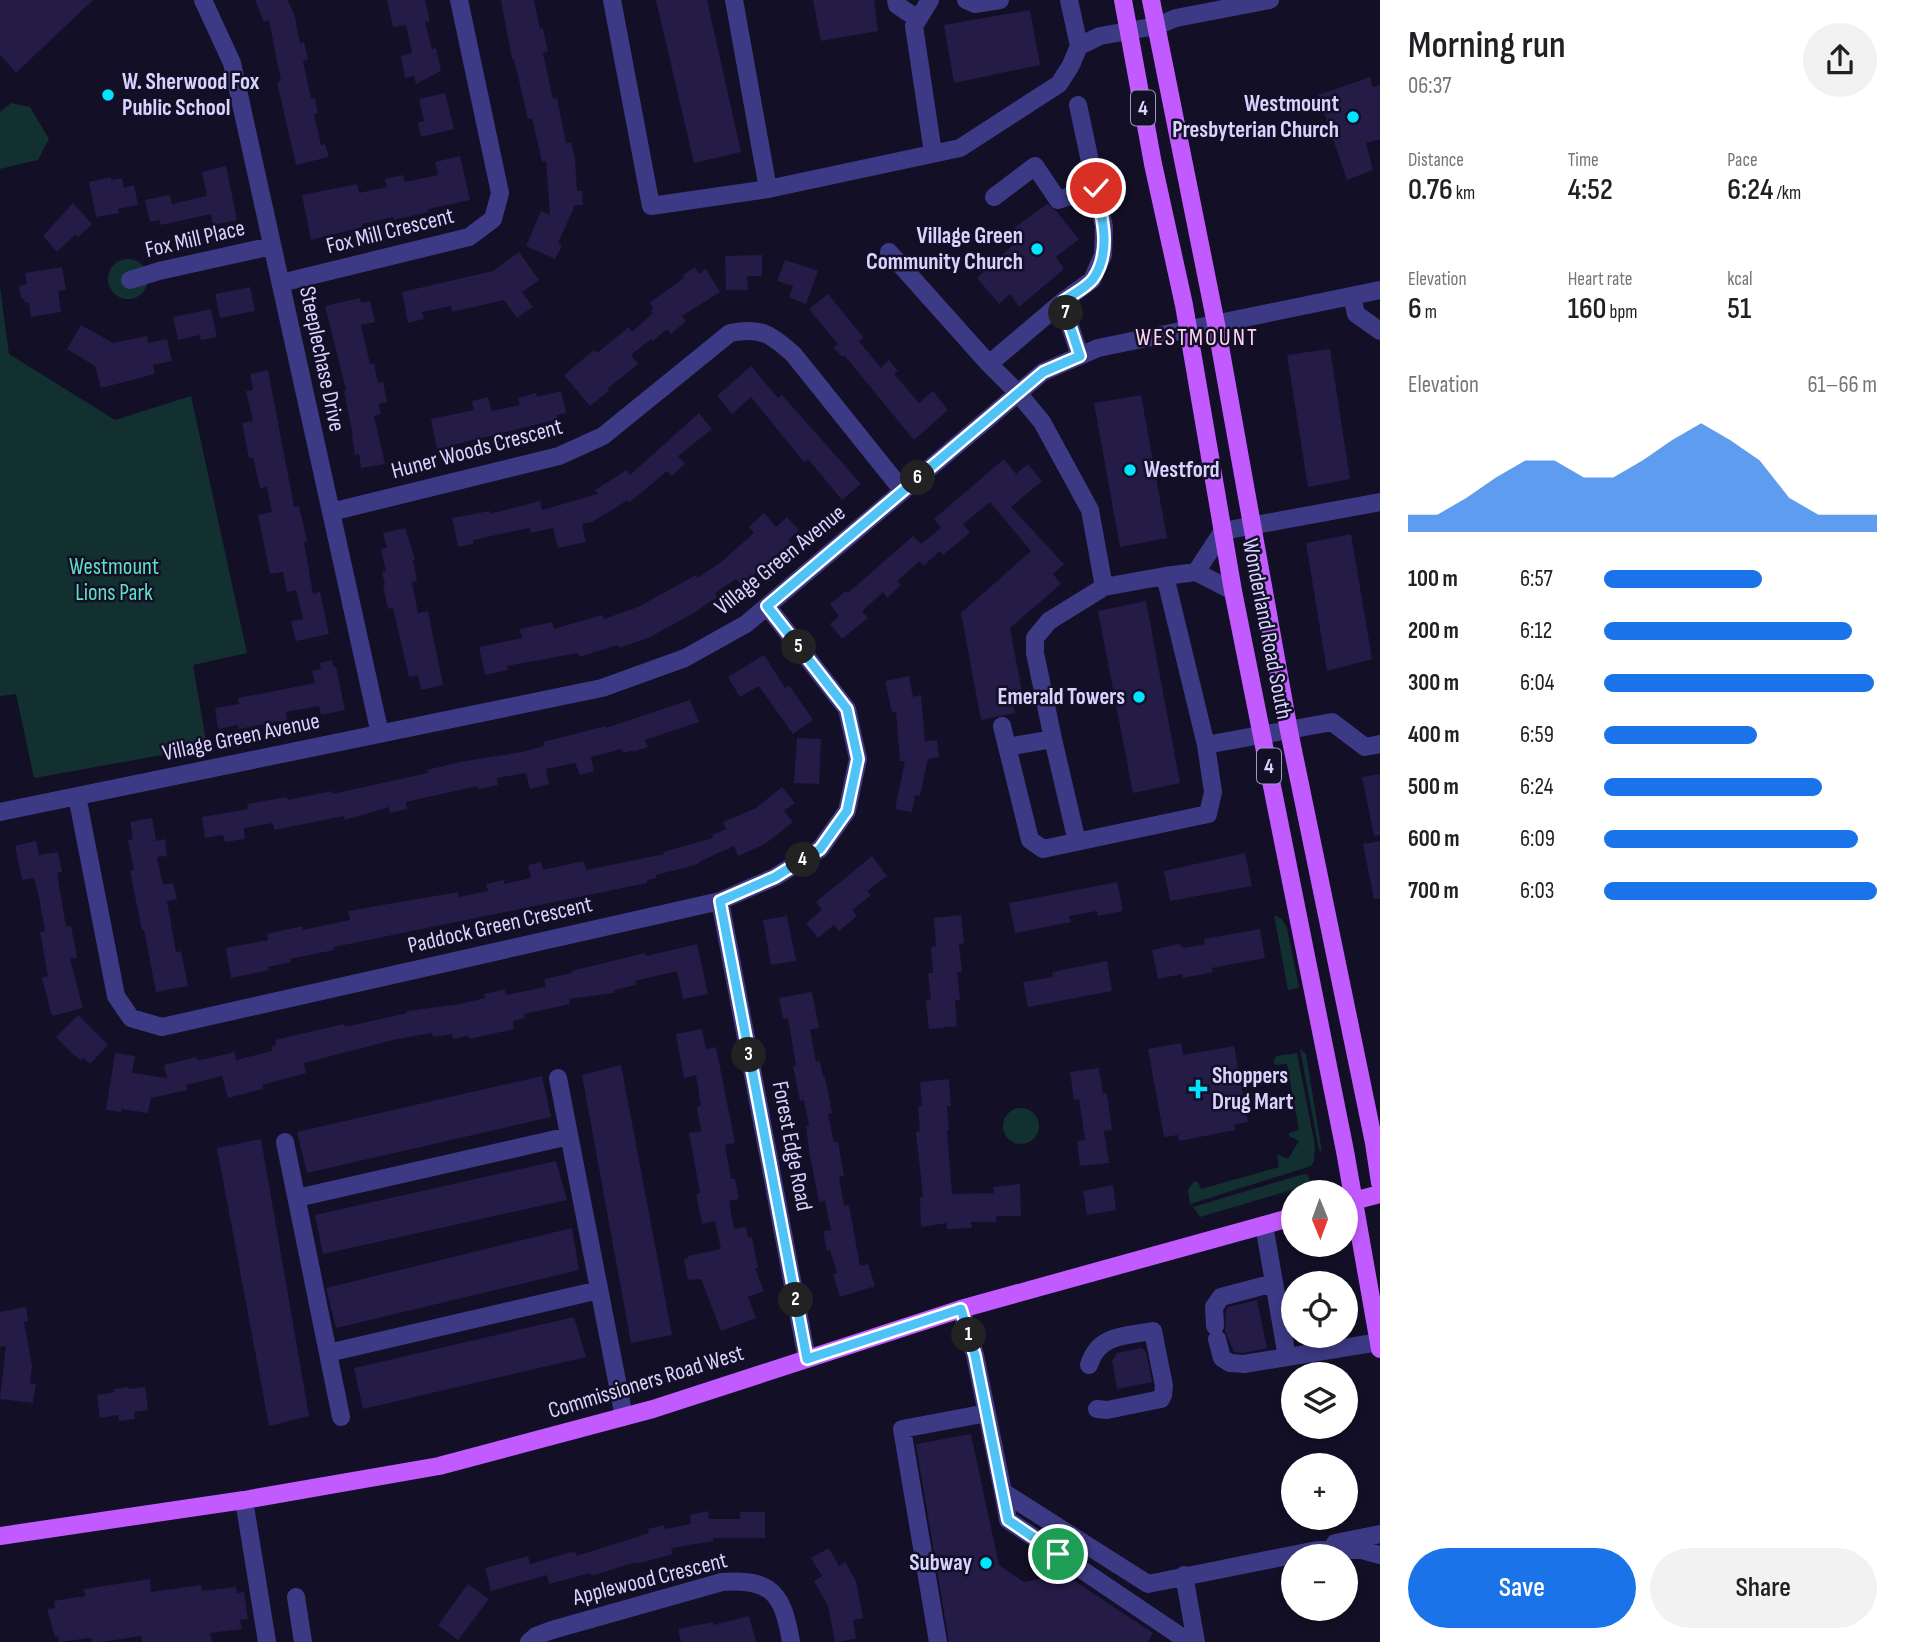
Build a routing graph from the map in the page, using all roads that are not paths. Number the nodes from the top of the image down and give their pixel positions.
1 (203, 0) edge
2 (459, 0) edge
3 (612, 0) edge
4 (734, 0) edge
5 (896, 0) edge
6 (930, 0) edge
7 (966, 0) edge
8 (1000, 0) edge
9 (1069, 0) edge
10 (1123, 0) edge
11 (1151, 0) edge
12 (1270, 0) edge
13 (918, 19) junction
14 (1156, 26) junction
15 (1129, 30) junction
16 (1079, 46) junction
17 (1078, 105) dead end
18 (933, 153) junction
19 (1096, 188) junction
20 (768, 189) junction
21 (994, 197) dead end
22 (272, 246) junction
23 (889, 252) dead end
24 (130, 280) dead end
25 (281, 283) junction
26 (1380, 290) edge
27 (1352, 296) junction
28 (1062, 302) junction
29 (1216, 324) junction
30 (1187, 330) junction
31 (1380, 331) edge
32 (1080, 356) junction
33 (989, 364) junction
34 (1018, 393) junction
35 (903, 491) junction
36 (1380, 502) edge
37 (331, 512) junction
38 (1251, 527) junction
39 (1223, 531) junction
40 (1196, 572) junction
41 (1165, 576) junction
42 (1104, 587) junction
43 (1233, 591) junction
44 (767, 606) junction
45 (1002, 726) dead end
46 (1289, 731) junction
47 (380, 734) junction
48 (1263, 735) junction
49 (1053, 739) junction
50 (1380, 744) edge
51 (1206, 745) junction
52 (1007, 747) junction
53 (77, 796) junction
54 (0, 812) edge
55 (1077, 842) junction
56 (720, 901) junction
57 (558, 1078) dead end
58 (569, 1136) junction
59 (285, 1142) dead end
60 (1346, 1180) edge
61 (1380, 1183) edge
62 (1380, 1194) edge
63 (297, 1198) junction
64 (1358, 1200) edge
65 (1281, 1220) edge
66 (1264, 1225) junction
67 (1358, 1240) edge
68 (1281, 1289) edge
69 (599, 1290) junction
70 (1281, 1293) edge
71 (961, 1309) junction
72 (1358, 1344) edge
73 (1380, 1344) edge
74 (1286, 1348) edge
75 (1310, 1348) edge
76 (328, 1353) junction
77 (1287, 1357) junction
78 (807, 1359) junction
79 (1089, 1365) dead end
80 (1097, 1409) dead end
81 (987, 1413) junction
82 (341, 1417) dead end
83 (624, 1417) junction
84 (1003, 1492) junction
85 (244, 1500) junction
86 (1380, 1534) edge
87 (0, 1536) edge
88 (1331, 1544) edge
89 (1358, 1550) edge
90 (1380, 1555) edge
91 (1281, 1557) edge
92 (1184, 1575) junction
93 (296, 1597) dead end
94 (267, 1642) edge
95 (303, 1642) edge
96 (529, 1642) edge
97 (791, 1642) edge
98 (938, 1642) edge
99 (1189, 1642) edge
100 (1196, 1642) edge

1 - 22 street, Steeplechase Drive
2 - 25 street, Fox Mill Crescent
3 - 20 street
4 - 20 street
5 - 13 street
6 - 13 street
7 - 8 street
9 - 16 street
10 - 15 main road, Wonderland Road South / 4
11 - 14 main road, Wonderland Road South / 4
12 - 14 street
13 - 18 street
14 - 15 street
14 - 29 main road, Wonderland Road South / 4
15 - 16 street
15 - 30 main road, Wonderland Road South / 4
16 - 18 street
17 - 19 street
18 - 20 street
19 - 21 street
19 - 28 street
22 - 24 street, Fox Mill Place
22 - 25 street, Steeplechase Drive
23 - 33 street
25 - 37 street, Steeplechase Drive
26 - 27 street, Village Green Avenue
27 - 29 street, Village Green Avenue
27 - 31 street
28 - 32 street
28 - 33 street
29 - 30 street, Village Green Avenue
29 - 38 main road, Wonderland Road South / 4
30 - 32 street, Village Green Avenue
30 - 39 main road, Wonderland Road South / 4
32 - 34 street, Village Green Avenue
33 - 34 street
34 - 35 street, Village Green Avenue
34 - 42 street
35 - 37 street, Huner Woods Crescent
35 - 44 street, Village Green Avenue
36 - 38 street
37 - 47 street, Steeplechase Drive
38 - 39 street
38 - 46 main road, Wonderland Road South / 4
39 - 40 street
39 - 43 main road, Wonderland Road South / 4
40 - 41 street
40 - 43 street
41 - 42 street
41 - 51 street
42 - 49 street
43 - 48 main road, Wonderland Road South / 4
44 - 47 street, Village Green Avenue
44 - 56 street, Paddock Green Crescent
45 - 52 street
46 - 48 street
46 - 50 street
46 - 61 main road, Wonderland Road South / 4
47 - 53 street, Village Green Avenue
48 - 51 street
48 - 60 main road, Wonderland Road South / 4
49 - 52 street
49 - 55 street
51 - 55 street
52 - 55 street
53 - 54 street, Village Green Avenue
53 - 56 street, Paddock Green Crescent
56 - 78 street, Forest Edge Road
57 - 58 street
58 - 63 street
58 - 69 street
59 - 63 street
62 - 64 main road
63 - 76 street
65 - 66 main road, Commissioners Road West
66 - 68 street
66 - 71 main road, Commissioners Road West
67 - 73 main road, Wonderland Road South / 4
69 - 76 street
69 - 83 street
70 - 77 street
71 - 78 main road, Commissioners Road West
71 - 81 street
72 - 73 street
74 - 77 street
75 - 77 street
76 - 82 street
78 - 83 main road, Commissioners Road West
79 - 80 street
81 - 84 street
81 - 98 street
83 - 85 main road, Commissioners Road West
84 - 92 street
84 - 99 street
85 - 87 main road, Commissioners Road West
85 - 94 street
86 - 88 street
89 - 90 street
91 - 92 street
92 - 100 street
93 - 95 street
96 - 97 street, Applewood Crescent

